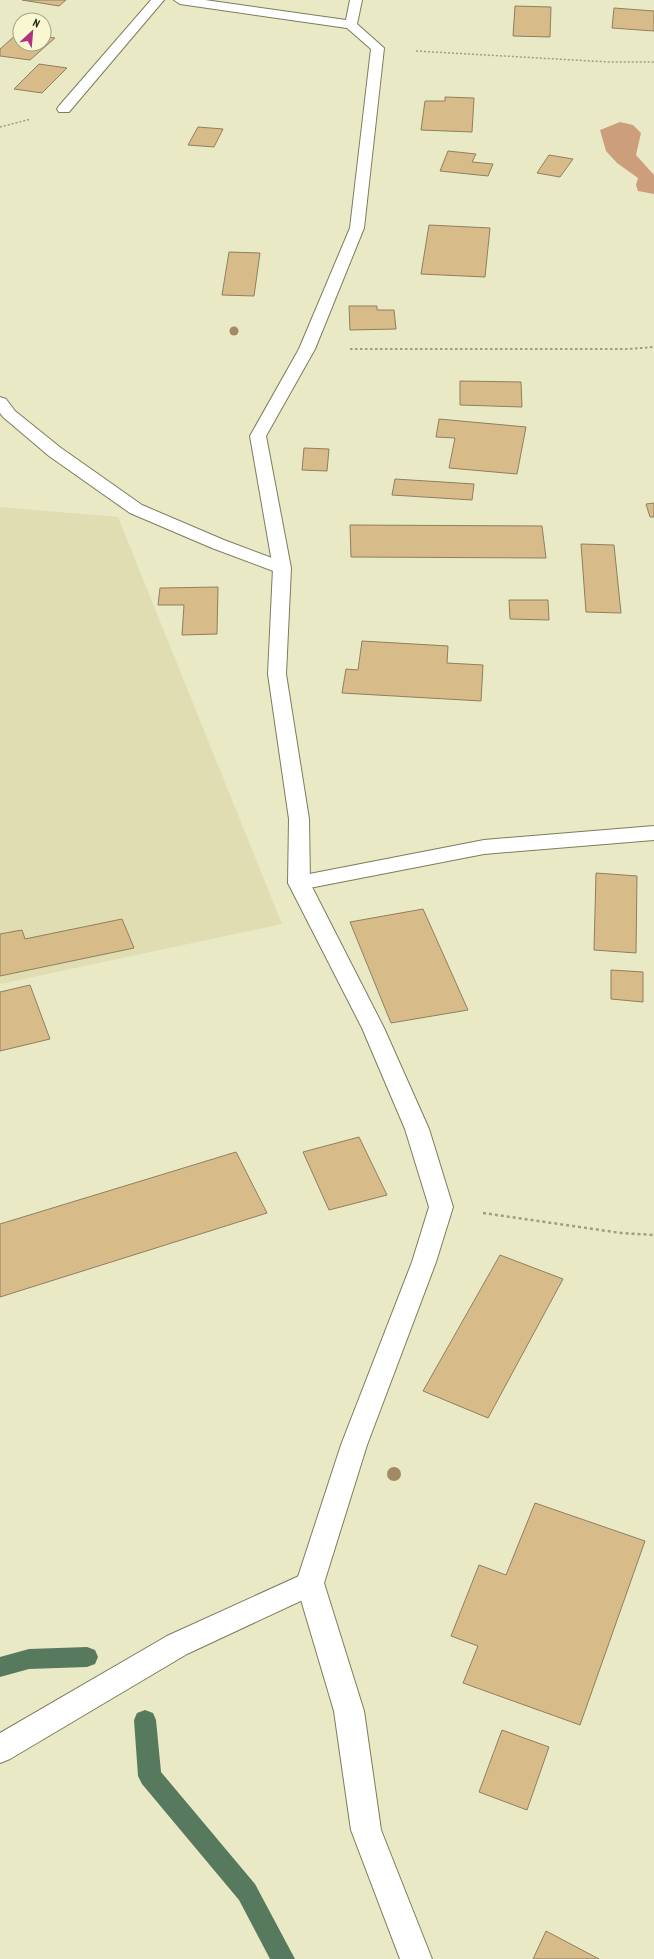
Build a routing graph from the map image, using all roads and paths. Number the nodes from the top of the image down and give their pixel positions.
1 (158, 0) edge
2 (180, 0) edge
3 (356, 0) edge
4 (350, 25) junction
5 (378, 48) junction
6 (654, 62) edge
7 (64, 109) dead end
8 (654, 347) edge
9 (307, 349) junction
10 (0, 402) edge
11 (282, 568) junction
12 (654, 833) edge
13 (299, 883) junction
14 (441, 1207) junction
15 (654, 1235) edge
16 (310, 1583) junction
17 (0, 1749) edge
18 (416, 1959) edge

1 - 7 street
2 - 4 street
3 - 4 street
4 - 5 street
5 - 6 path
5 - 9 street
8 - 9 path
9 - 11 street
10 - 11 street
11 - 13 street
12 - 13 street
13 - 14 street
14 - 15 path
14 - 16 street
16 - 17 street
16 - 18 street

